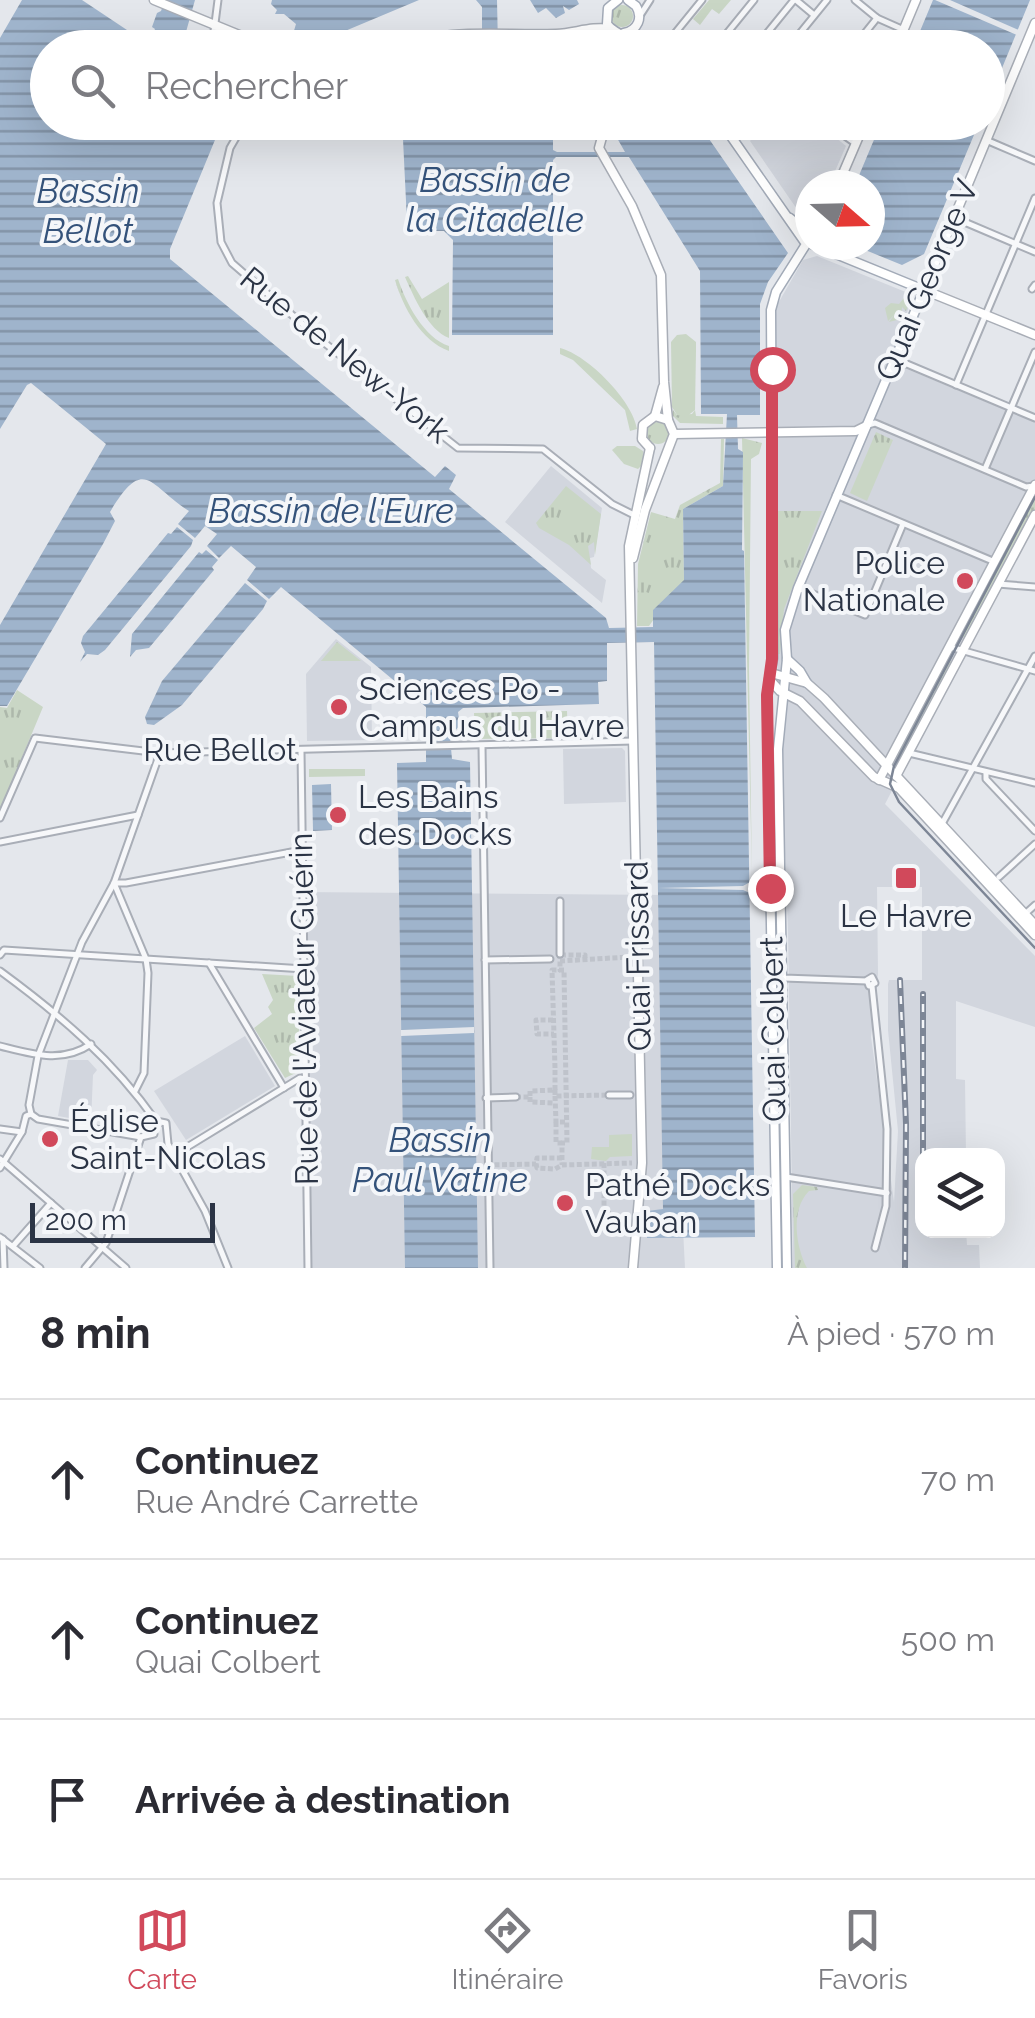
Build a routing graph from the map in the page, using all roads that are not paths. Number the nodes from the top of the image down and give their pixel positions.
1 (218, 0) edge
2 (618, 0) edge
3 (702, 0) edge
4 (754, 0) edge
5 (795, 0) edge
6 (827, 0) edge
7 (855, 0) edge
8 (916, 0) edge
9 (630, 1) edge
10 (158, 2) edge
11 (648, 2) edge
12 (606, 13) junction
13 (814, 15) junction
14 (640, 16) junction
15 (877, 18) junction
16 (214, 22) junction
17 (1035, 23) edge
18 (594, 27) junction
19 (635, 28) joint
20 (228, 29) edge
21 (610, 29) junction
22 (214, 30) edge
23 (584, 30) edge
24 (614, 30) edge
25 (631, 30) edge
26 (678, 30) edge
27 (729, 30) edge
28 (770, 30) edge
29 (802, 30) edge
30 (867, 30) edge
31 (904, 30) joint
32 (1030, 48) edge
33 (1005, 100) edge
34 (235, 140) edge
35 (601, 140) edge
36 (735, 140) edge
37 (850, 140) edge
38 (857, 140) edge
39 (986, 140) joint
40 (856, 144) junction
41 (1035, 161) edge
42 (845, 170) edge
43 (1035, 198) edge
44 (954, 218) junction
45 (795, 223) edge
46 (1016, 244) junction
47 (1035, 252) edge
48 (796, 260) edge
49 (852, 260) edge
50 (924, 290) junction
51 (986, 315) junction
52 (1035, 335) edge
53 (1035, 352) edge
54 (894, 359) junction
55 (664, 382) junction
56 (956, 385) junction
57 (1011, 408) junction
58 (656, 416) junction
59 (1035, 418) edge
60 (668, 420) junction
61 (866, 426) junction
62 (771, 431) junction
63 (674, 434) junction
64 (668, 445) junction
65 (650, 448) junction
66 (984, 470) junction
67 (1035, 486) edge
68 (836, 495) junction
69 (1035, 515) edge
70 (639, 517) junction
71 (903, 524) junction
72 (995, 562) junction
73 (998, 584) junction
74 (1035, 587) edge
75 (798, 588) junction
76 (950, 648) junction
77 (962, 652) junction
78 (1035, 656) edge
79 (787, 659) junction
80 (1031, 670) edge
81 (770, 676) junction
82 (785, 676) junction
83 (807, 682) junction
84 (784, 691) junction
85 (800, 701) junction
86 (782, 712) junction
87 (632, 741) junction
88 (482, 744) junction
89 (301, 751) junction
90 (160, 753) junction
91 (909, 753) junction
92 (890, 762) junction
93 (972, 769) junction
94 (986, 772) junction
95 (898, 774) junction
96 (879, 780) junction
97 (1035, 783) edge
98 (890, 784) junction
99 (138, 816) junction
100 (0, 818) edge
101 (943, 822) junction
102 (1035, 831) edge
103 (0, 842) edge
104 (1035, 844) edge
105 (302, 850) junction
106 (998, 877) dead end
107 (114, 883) junction
108 (560, 901) dead end
109 (1035, 905) edge
110 (782, 906) junction
111 (1025, 914) junction
112 (770, 922) junction
113 (1035, 925) edge
114 (1035, 935) edge
115 (0, 954) edge
116 (560, 954) tunnel mouth
117 (77, 955) junction
118 (771, 955) junction
119 (146, 959) junction
120 (550, 959) tunnel mouth
121 (485, 960) junction
122 (209, 963) junction
123 (304, 969) junction
124 (0, 971) edge
125 (784, 978) junction
126 (56, 1011) junction
127 (91, 1044) junction
128 (0, 1046) edge
129 (38, 1056) junction
130 (305, 1079) junction
131 (284, 1088) junction
132 (135, 1091) junction
133 (609, 1095) tunnel mouth
134 (630, 1095) dead end
135 (516, 1097) tunnel mouth
136 (486, 1098) junction
137 (31, 1114) junction
138 (156, 1121) junction
139 (0, 1129) edge
140 (22, 1132) junction
141 (154, 1134) junction
142 (165, 1135) junction
143 (142, 1137) junction
144 (184, 1149) dead end
145 (1, 1163) edge
146 (774, 1166) junction
147 (785, 1176) junction
148 (774, 1186) junction
149 (887, 1193) junction
150 (51, 1203) junction
151 (2, 1238) edge
152 (14, 1245) junction
153 (103, 1248) junction
154 (874, 1248) dead end
155 (786, 1264) edge
156 (4, 1268) edge
157 (40, 1268) edge
158 (85, 1268) edge
159 (126, 1268) edge
160 (228, 1268) edge
161 (308, 1268) edge
162 (490, 1268) edge
163 (633, 1268) edge
164 (777, 1268) edge

1 - 16 street
2 - 12 main road
3 - 26 street
4 - 27 street
5 - 13 street
5 - 28 street
6 - 13 street
7 - 15 street
8 - 31 main road
9 - 11 street
9 - 14 main road
10 - 16 main road
11 - 14 street
12 - 18 main road
12 - 21 main road
13 - 29 street
14 - 19 main road
15 - 30 street
15 - 31 street
16 - 20 main road
16 - 22 street
17 - 32 main road, Quai George V
18 - 21 main road
18 - 23 main road
19 - 25 main road
21 - 24 main road
32 - 33 main road, Quai George V
34 - 70 street, Rue de New-York
35 - 55 main road
36 - 45 main road
37 - 40 street
38 - 40 main road
39 - 41 street
39 - 44 main road, Quai George V
40 - 42 main road
43 - 46 street
44 - 46 street
44 - 50 main road, Quai George V
46 - 47 street
46 - 51 street
48 - 62 main road, Quai Colbert
49 - 50 main road
50 - 51 main road
50 - 54 main road, Quai George V
51 - 52 main road
51 - 56 street
53 - 57 street
54 - 56 street
54 - 61 main road, Quai George V
55 - 58 main road
55 - 60 main road
56 - 57 street
57 - 59 street
57 - 66 street
58 - 60 main road
58 - 65 main road
60 - 63 main road
61 - 62 main road
61 - 66 street
61 - 68 main road, Quai George V
62 - 63 main road
62 - 81 main road, Quai Colbert
63 - 64 main road
64 - 65 main road
64 - 70 main road
65 - 70 main road
66 - 67 street
67 - 72 main road
68 - 71 street
68 - 75 main road, Quai Colbert
69 - 73 main road
70 - 87 main road, Quai Frissard
71 - 72 street
71 - 75 street
72 - 76 main road
73 - 74 street
73 - 77 main road
75 - 79 main road, Quai Colbert
76 - 77 street
76 - 92 main road
77 - 80 street
77 - 91 main road
78 - 80 street
79 - 82 main road, Quai Colbert
79 - 83 main road
80 - 93 street
81 - 82 main road
81 - 84 main road
81 - 112 main road, Quai Colbert
82 - 83 main road
82 - 84 main road, Quai Colbert
83 - 92 main road
84 - 85 main road
84 - 86 main road, Quai Colbert
85 - 86 main road
85 - 96 main road
86 - 110 main road, Quai Colbert
87 - 88 street, Rue Bellot
87 - 163 main road, Quai Frissard
88 - 89 street, Rue Bellot
88 - 121 street
89 - 90 street, Rue Bellot
89 - 105 street, Rue de l'Aviateur Guérin
90 - 99 street
90 - 100 street, Rue Bellot
91 - 93 street
91 - 95 main road
92 - 95 main road
92 - 96 main road
93 - 94 street
93 - 101 street
94 - 97 street
94 - 102 street
95 - 98 main road
95 - 101 main road
96 - 98 main road
98 - 114 main road
99 - 103 street
99 - 107 street
101 - 111 main road
104 - 106 street
105 - 107 street
105 - 123 street, Rue de l'Aviateur Guérin
107 - 117 street
107 - 119 street
108 - 116 street
109 - 111 street
110 - 112 main road
110 - 125 main road, Quai Colbert
111 - 113 main road
112 - 118 main road, Quai Colbert
115 - 117 street
117 - 119 street
117 - 126 street
118 - 125 street
118 - 146 main road, Quai Colbert
119 - 122 street
119 - 132 street
120 - 121 street
121 - 136 street
122 - 123 street
122 - 131 street
123 - 130 street, Rue de l'Aviateur Guérin
124 - 126 street
125 - 147 main road, Quai Colbert
125 - 149 street
126 - 127 street
126 - 129 street
127 - 129 street
127 - 132 street
128 - 129 street
129 - 137 street
130 - 131 street
130 - 161 street, Rue de l'Aviateur Guérin
131 - 144 street
132 - 138 street
133 - 134 street
135 - 136 street
136 - 162 street
137 - 140 street
137 - 143 street
138 - 141 street
138 - 142 street
139 - 140 street
140 - 145 street
141 - 142 street
141 - 143 street
142 - 160 street
143 - 153 street
145 - 150 street
146 - 147 street
146 - 148 main road, Quai Colbert
147 - 148 street
147 - 149 street
147 - 155 main road, Quai Colbert
148 - 164 main road, Quai Colbert
149 - 154 street
150 - 152 street
150 - 153 street
151 - 152 street
151 - 156 street
152 - 157 street
153 - 158 street
153 - 159 street

